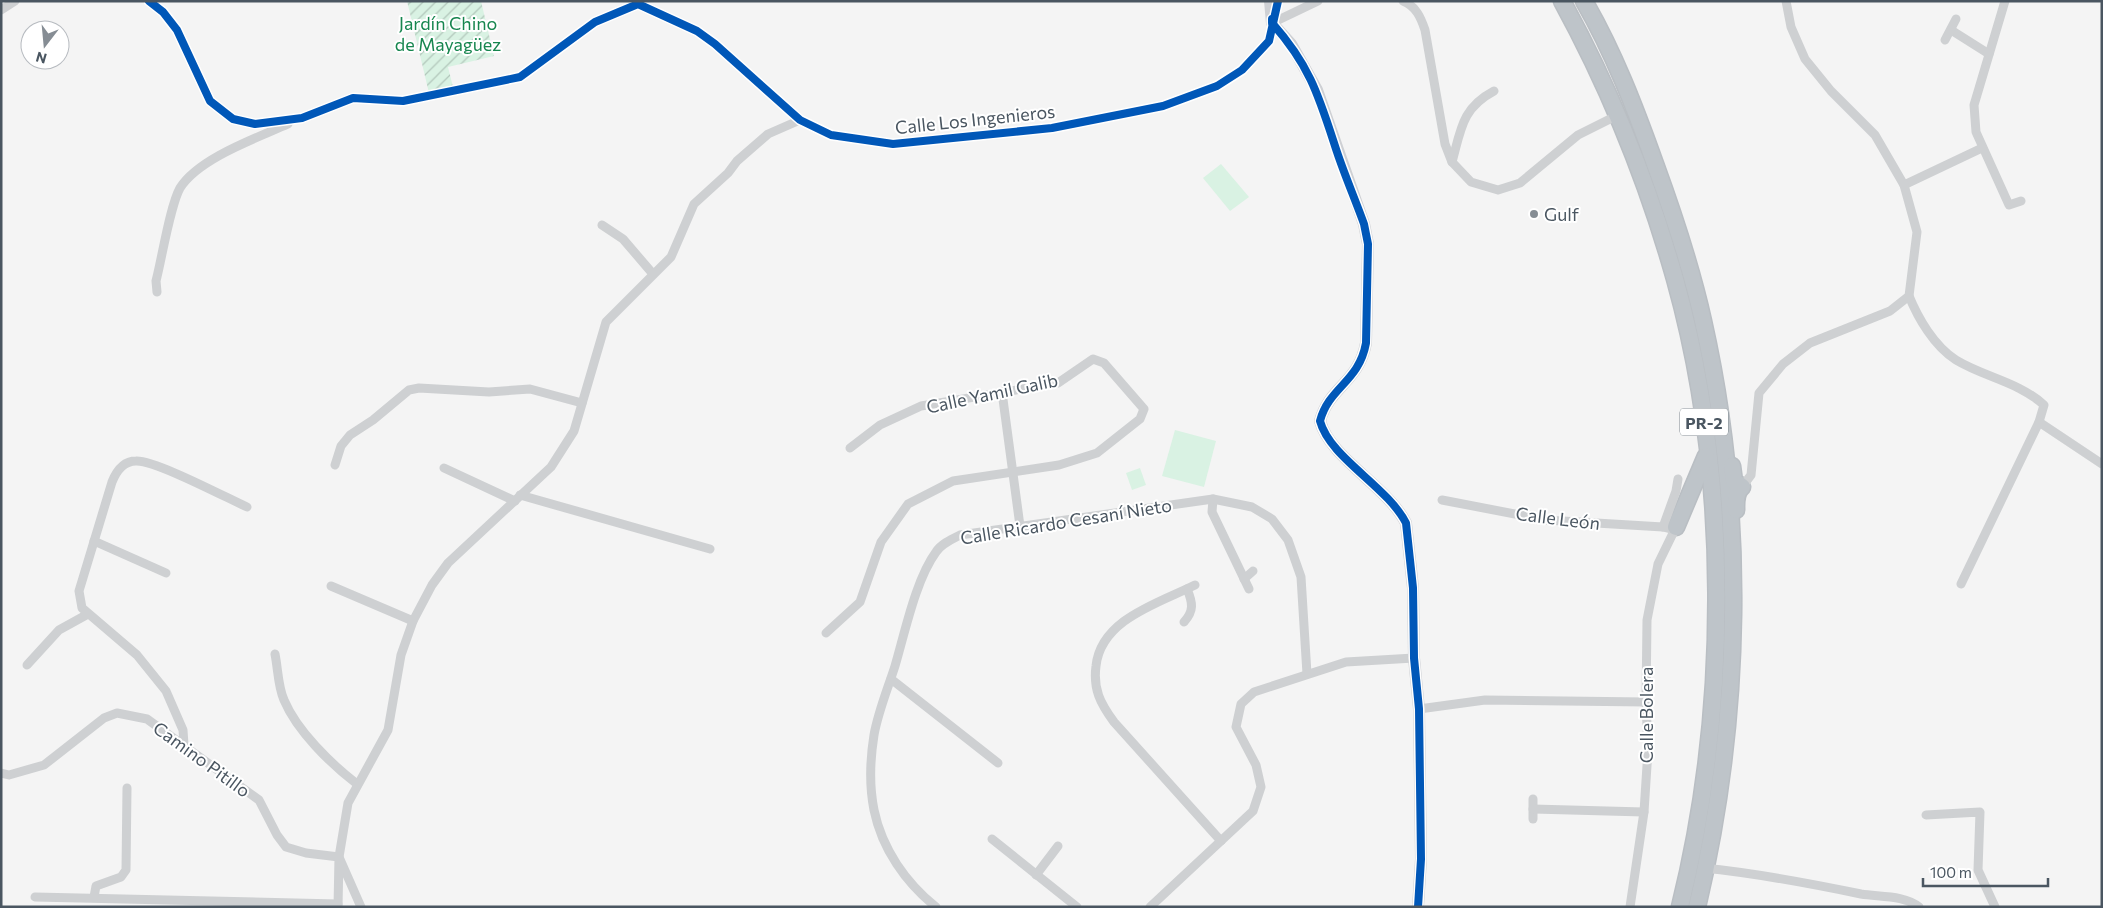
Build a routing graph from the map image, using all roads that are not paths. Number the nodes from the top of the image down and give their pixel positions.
1 (15, 1) edge
2 (150, 1) edge
3 (1270, 1) edge
4 (1278, 1) edge
5 (1318, 1) edge
6 (1403, 1) edge
7 (1562, 1) edge
8 (1584, 1) edge
9 (1786, 1) edge
10 (2004, 1) edge
11 (638, 2) edge
12 (1, 10) edge
13 (1956, 19) dead end
14 (1272, 23) junction
15 (1951, 30) junction
16 (1945, 40) dead end
17 (1989, 54) junction
18 (1494, 90) dead end
19 (1618, 115) junction
20 (302, 118) junction
21 (800, 120) junction
22 (1982, 148) junction
23 (1452, 162) junction
24 (1904, 185) junction
25 (2021, 201) dead end
26 (602, 225) dead end
27 (653, 274) junction
28 (157, 292) dead end
29 (1909, 296) junction
30 (1002, 392) junction
31 (582, 403) junction
32 (2039, 422) junction
33 (1722, 429) junction
34 (850, 448) dead end
35 (1707, 452) junction
36 (2102, 464) edge
37 (335, 465) dead end
38 (444, 468) dead end
39 (1013, 471) junction
40 (1678, 479) dead end
41 (1742, 487) junction
42 (517, 498) junction
43 (1213, 499) junction
44 (1442, 500) dead end
45 (247, 507) dead end
46 (1713, 514) junction
47 (1020, 526) junction
48 (1671, 528) junction
49 (94, 541) junction
50 (710, 549) dead end
51 (1732, 560) junction
52 (1253, 571) dead end
53 (166, 573) dead end
54 (1244, 579) junction
55 (1961, 584) dead end
56 (330, 586) dead end
57 (1249, 589) dead end
58 (88, 614) junction
59 (413, 621) junction
60 (1184, 622) dead end
61 (829, 631) dead end
62 (275, 654) dead end
63 (1414, 658) junction
64 (27, 665) dead end
65 (1307, 674) junction
66 (891, 679) junction
67 (1646, 702) junction
68 (1419, 709) junction
69 (184, 745) junction
70 (998, 763) dead end
71 (1, 773) edge
72 (357, 784) junction
73 (127, 788) dead end
74 (1533, 799) dead end
75 (1644, 812) junction
76 (1926, 815) dead end
77 (992, 839) dead end
78 (1221, 841) junction
79 (1058, 846) dead end
80 (339, 856) junction
81 (1698, 867) junction
82 (1036, 875) junction
83 (35, 897) dead end
84 (94, 897) junction
85 (159, 903) edge
86 (338, 905) edge
87 (361, 907) edge
88 (936, 907) edge
89 (1077, 907) edge
90 (1150, 907) edge
91 (1418, 907) edge
92 (1630, 907) edge
93 (1680, 907) edge
94 (1697, 907) edge
95 (1920, 907) edge
96 (1996, 907) edge

1 - 12 street
2 - 20 street, Calle Los Ingenieros
3 - 14 street
4 - 14 street, Calle Los Ingenieros
5 - 14 street
6 - 23 street
7 - 19 highway, PR-2
8 - 33 highway, PR-2
9 - 24 street
10 - 17 street
11 - 20 street, Calle Los Ingenieros
11 - 21 street, Calle Los Ingenieros
13 - 15 street
14 - 21 street, Calle Los Ingenieros
14 - 63 street
15 - 16 street
15 - 17 street
17 - 22 street
18 - 23 street
19 - 23 street
19 - 35 highway, PR-2
20 - 28 street
21 - 27 street
22 - 24 street
22 - 25 street
24 - 29 street
26 - 27 street
27 - 31 street
29 - 32 street
29 - 41 street
30 - 34 street, Calle Yamil Galib
30 - 39 street
30 - 39 street, Calle Yamil Galib
31 - 37 street
31 - 42 street
32 - 36 street
32 - 55 street
33 - 41 highway
33 - 51 highway, PR-2
35 - 46 highway, PR-2
35 - 48 highway
38 - 42 street
39 - 47 street
39 - 61 street
40 - 48 street, Calle Bolera
41 - 51 highway
42 - 50 street
42 - 59 street
43 - 47 street, Calle Ricardo Cesaní Nieto
43 - 54 street
43 - 65 street, Calle Ricardo Cesaní Nieto
44 - 48 street, Calle León
45 - 49 street
46 - 48 highway
46 - 81 highway, PR-2
47 - 66 street, Calle Ricardo Cesaní Nieto
48 - 67 street, Calle Bolera
49 - 53 street
49 - 58 street
51 - 81 highway, PR-2
52 - 54 street
54 - 57 street
56 - 59 street
58 - 64 street
58 - 69 street
59 - 72 street
60 - 78 street
62 - 72 street
63 - 65 street
63 - 68 street
65 - 78 street
66 - 70 street
66 - 88 street, Calle Ricardo Cesaní Nieto
67 - 68 street
67 - 75 street, Calle Bolera
68 - 91 street
69 - 71 street, Camino Pitillo
69 - 80 street, Camino Pitillo
72 - 80 street
73 - 84 street
74 - 75 street
75 - 92 street, Calle Bolera
76 - 96 street
77 - 82 street
78 - 90 street
79 - 82 street
80 - 86 street
80 - 87 street
81 - 93 highway, PR-2
81 - 94 highway, PR-2
81 - 95 street
82 - 89 street
83 - 84 street
84 - 85 street
85 - 86 street

